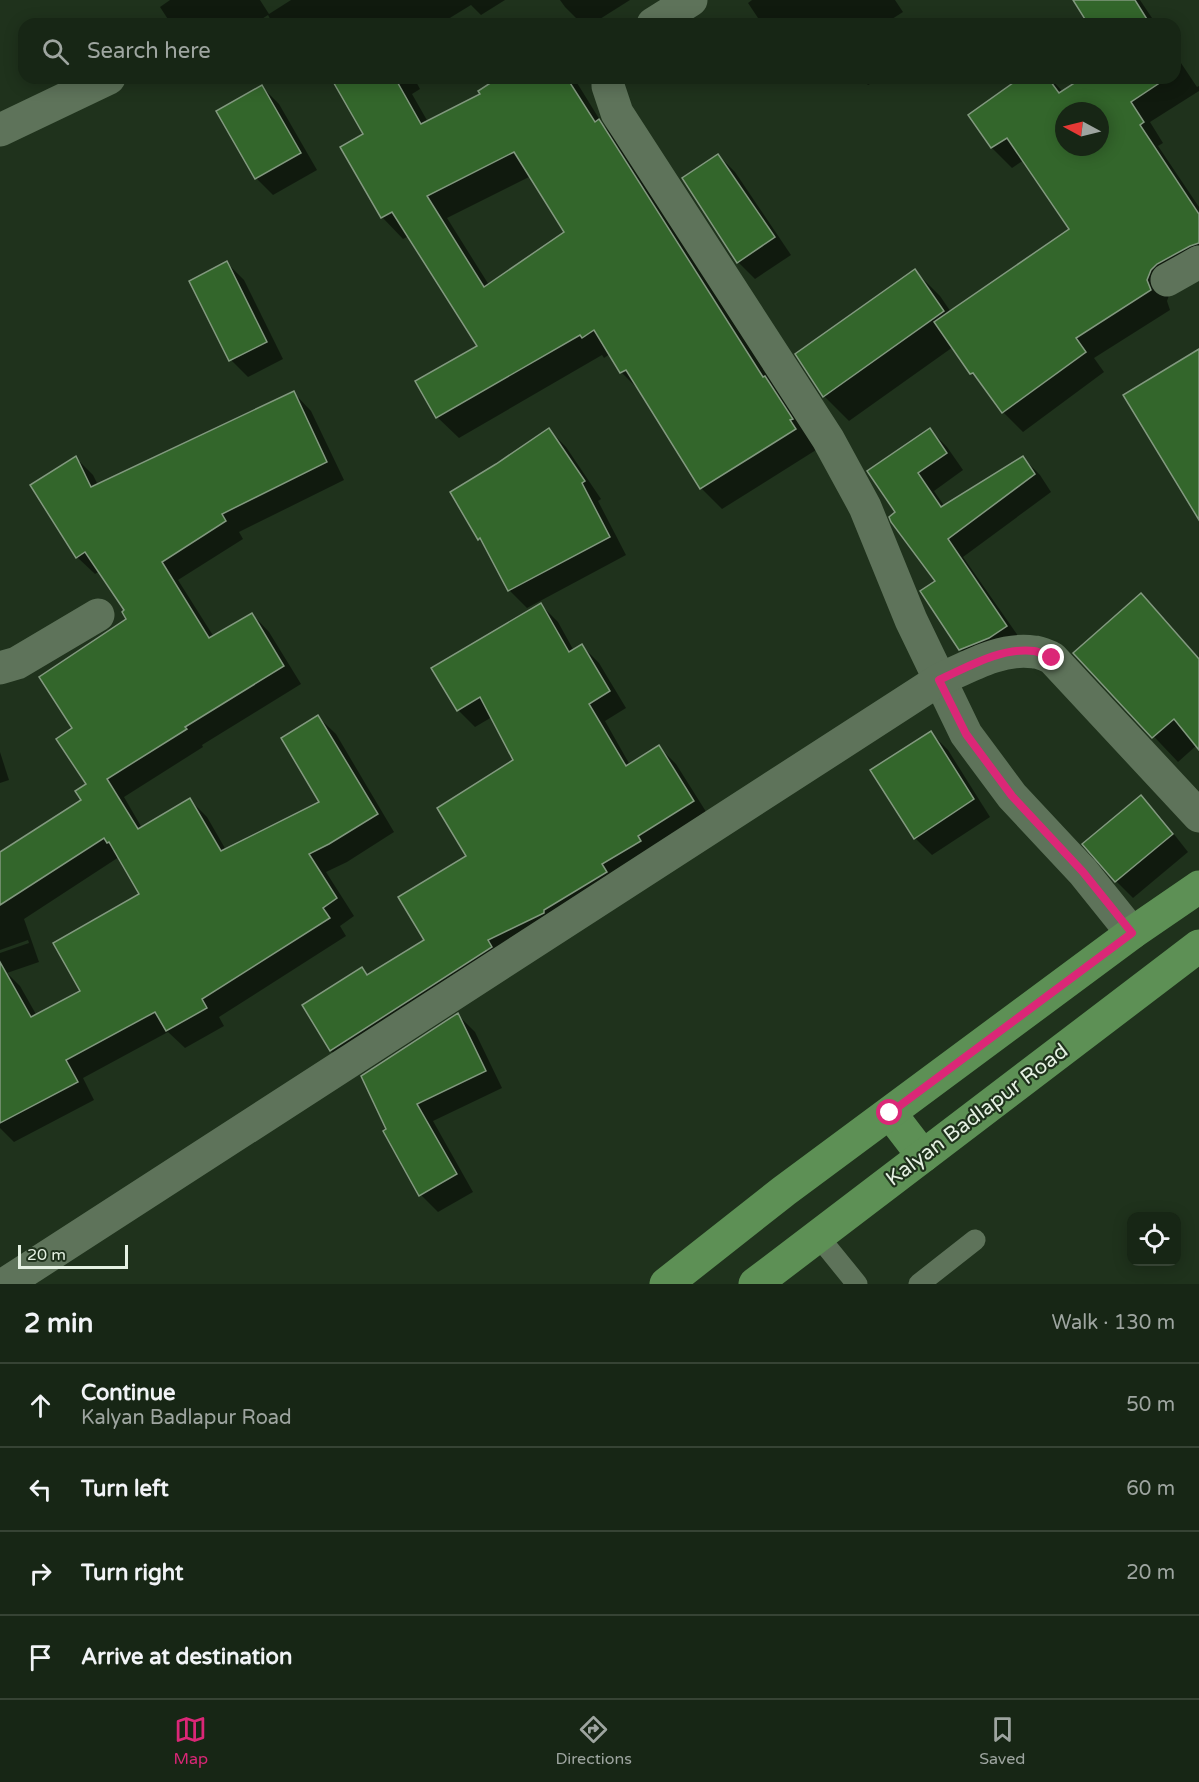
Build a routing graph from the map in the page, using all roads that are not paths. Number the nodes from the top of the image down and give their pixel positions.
1 (691, 0) edge
2 (662, 18) edge
3 (96, 84) edge
4 (608, 84) edge
5 (0, 130) edge
6 (1199, 262) edge
7 (1167, 280) dead end
8 (98, 615) dead end
9 (0, 668) edge
10 (939, 680) junction
11 (1199, 816) edge
12 (1199, 887) edge
13 (1132, 933) junction
14 (1199, 946) edge
15 (890, 1113) junction
16 (923, 1156) junction
17 (818, 1236) junction
18 (975, 1240) dead end
19 (5, 1284) edge
20 (666, 1284) edge
21 (755, 1284) edge
22 (857, 1284) edge
23 (919, 1284) edge

1 - 2 street
3 - 5 street
4 - 10 street
6 - 7 street
8 - 9 street
10 - 11 street
10 - 13 street
10 - 19 street
12 - 13 main road
13 - 15 main road
14 - 16 main road, Kalyan Badlapur Road
15 - 16 main road
15 - 20 main road
16 - 17 main road, Kalyan Badlapur Road
17 - 21 main road, Kalyan Badlapur Road
17 - 22 lane
18 - 23 lane

